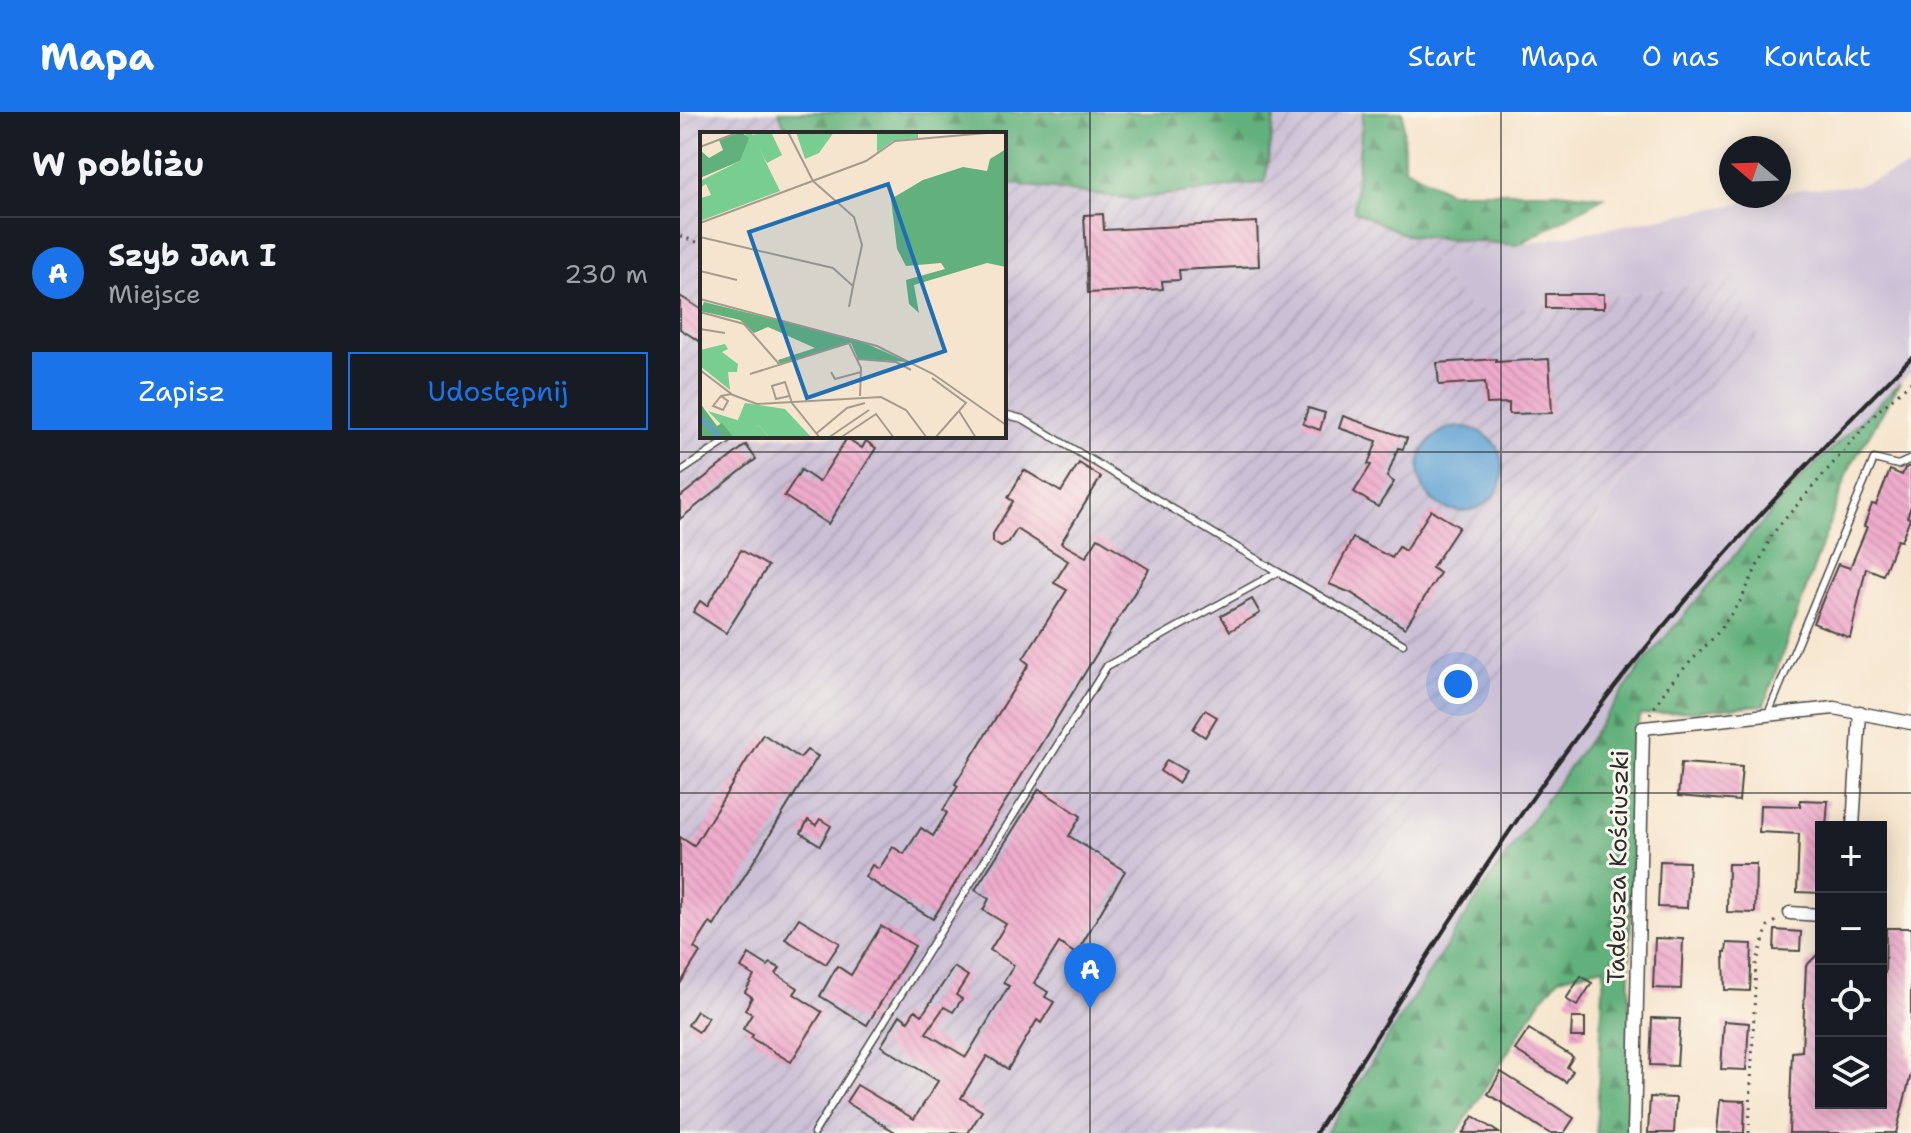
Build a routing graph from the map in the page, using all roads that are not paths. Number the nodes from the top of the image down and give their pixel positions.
1 (1006, 415) edge
2 (731, 438) edge
3 (1911, 459) edge
4 (680, 472) edge
5 (1278, 572) junction
6 (1403, 644) dead end
7 (1860, 712) junction
8 (1768, 714) junction
9 (1911, 723) edge
10 (1853, 821) edge
11 (1790, 913) road end
12 (1815, 915) edge
13 (814, 1133) edge
14 (1634, 1133) edge

1 - 5 lane
2 - 4 lane
3 - 8 lane
5 - 6 lane
5 - 13 lane
7 - 8 street, Tadeusza Kościuszki
7 - 9 street, Tadeusza Kościuszki
7 - 10 street
8 - 14 street, Tadeusza Kościuszki
11 - 12 street

